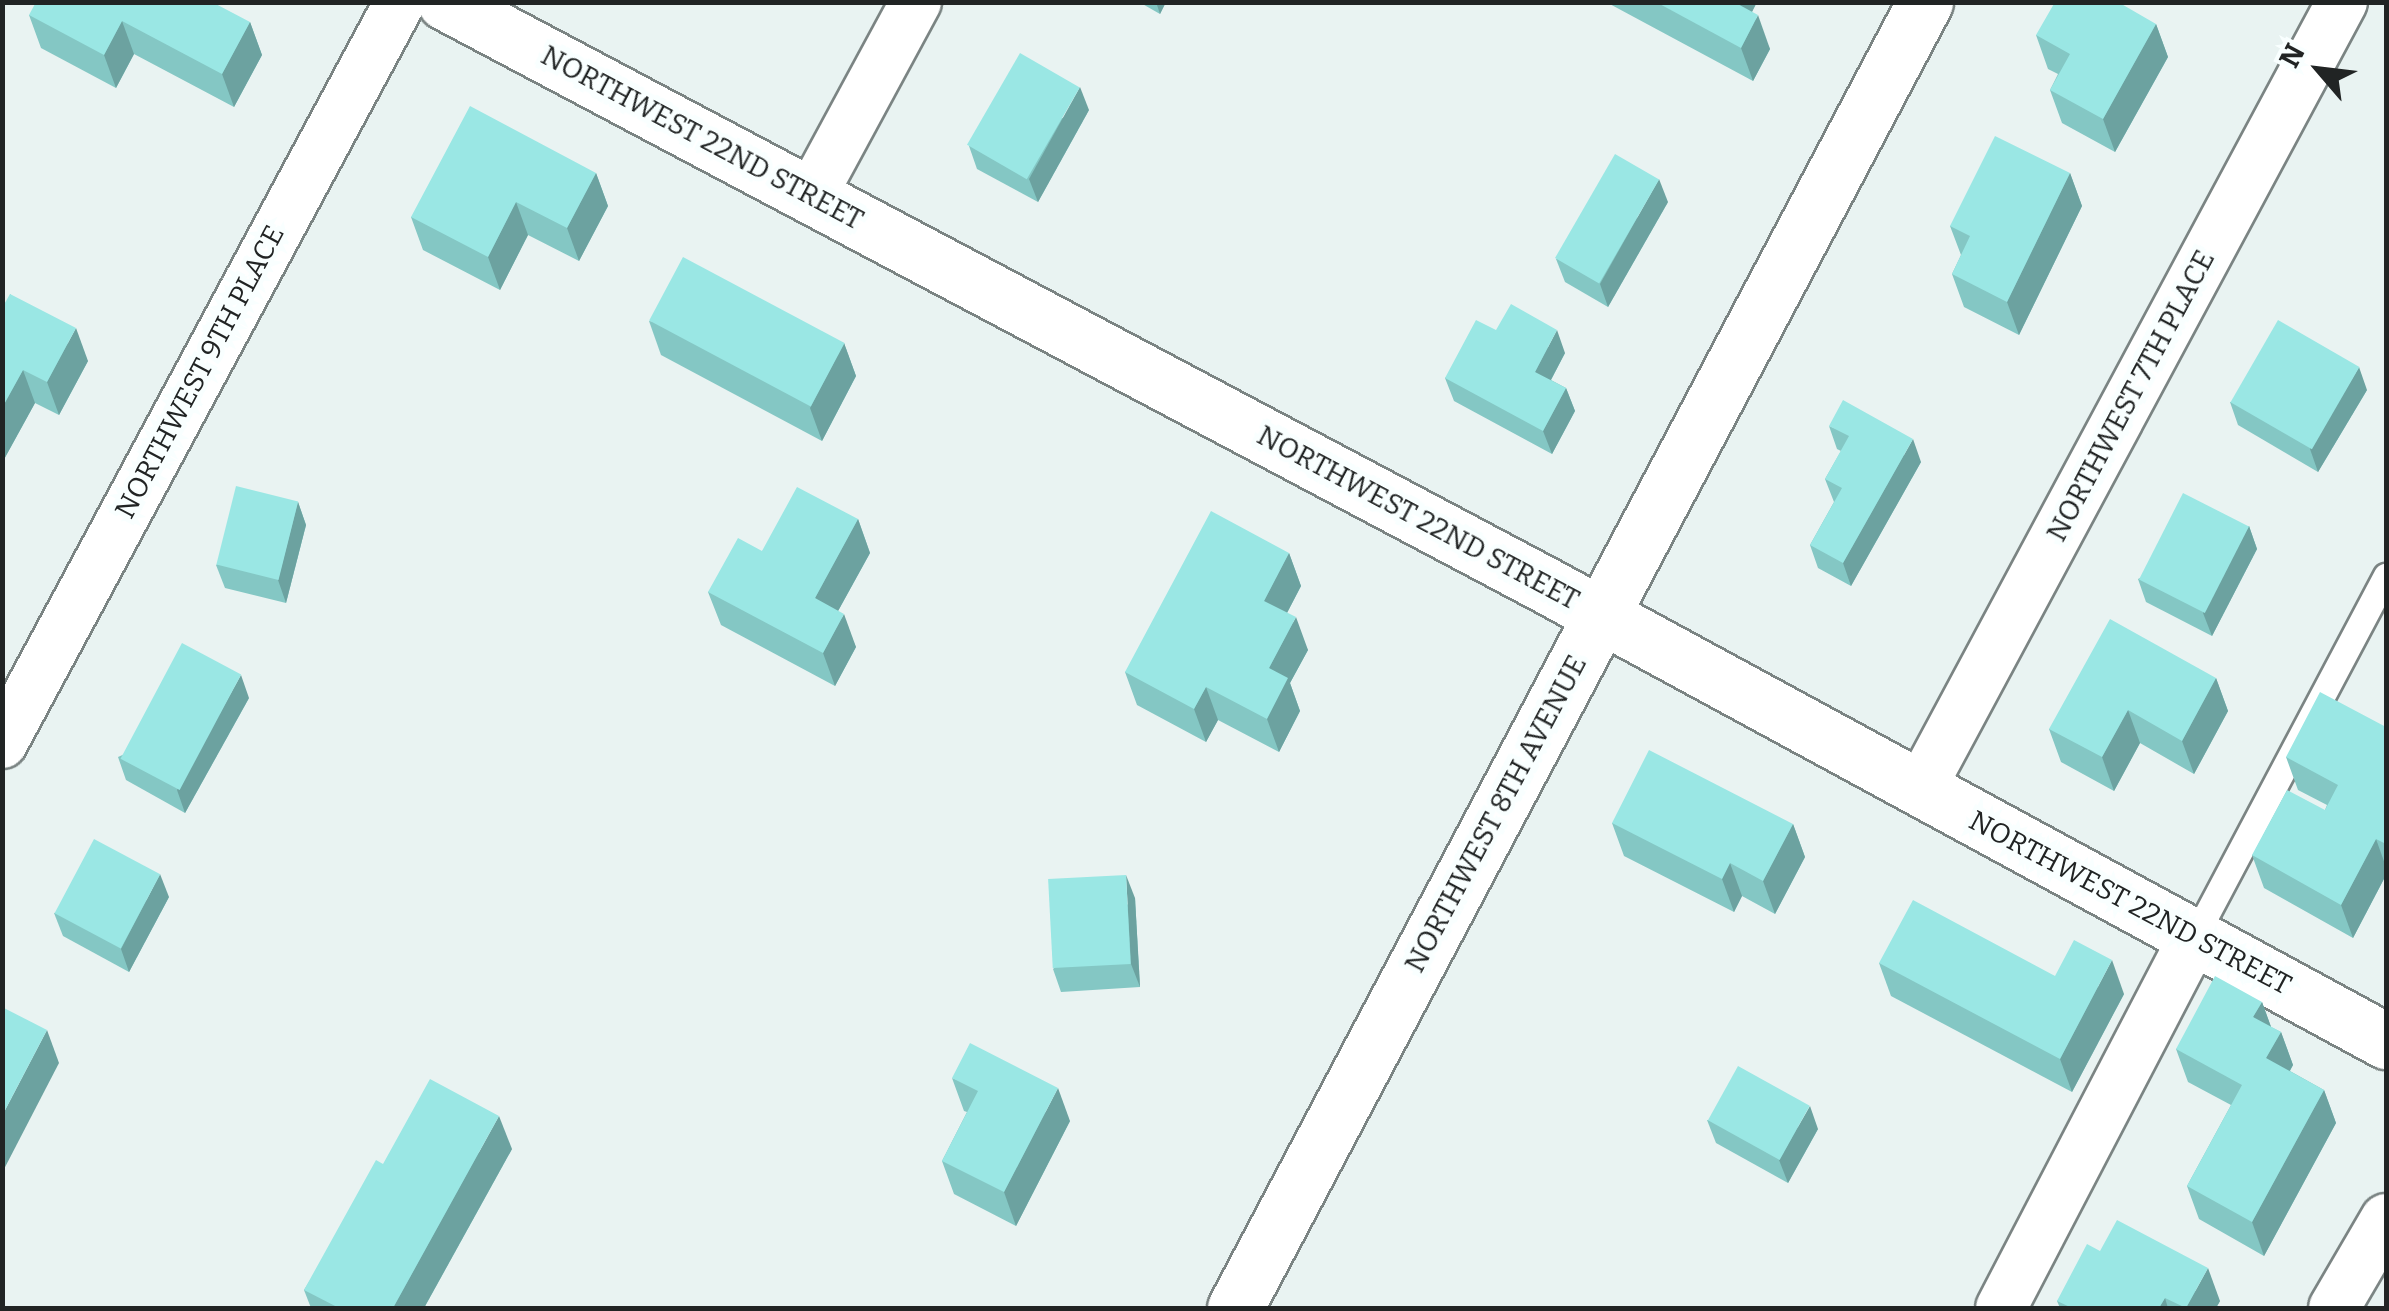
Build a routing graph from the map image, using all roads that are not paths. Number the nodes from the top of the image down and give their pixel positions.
1 (400, 2) edge
2 (445, 2) edge
3 (916, 2) edge
4 (1925, 2) edge
5 (2342, 2) edge
6 (810, 196) junction
7 (2386, 576) edge
8 (1600, 615) junction
9 (2, 743) edge
10 (1920, 790) junction
11 (2194, 938) junction
12 (2386, 1041) edge
13 (2386, 1219) edge
14 (1235, 1308) edge
15 (2001, 1308) edge
16 (2334, 1308) edge

1 - 9 street, NORTHWEST 9TH PLACE
2 - 6 street, NORTHWEST 22ND STREET
3 - 6 street
4 - 8 street, NORTHWEST 8TH AVENUE
5 - 10 street, NORTHWEST 7TH PLACE
6 - 8 street, NORTHWEST 22ND STREET
7 - 11 lane
8 - 10 street, NORTHWEST 22ND STREET
8 - 14 street, NORTHWEST 8TH AVENUE
10 - 11 street, NORTHWEST 22ND STREET
11 - 12 street, NORTHWEST 22ND STREET
11 - 15 street
13 - 16 street

